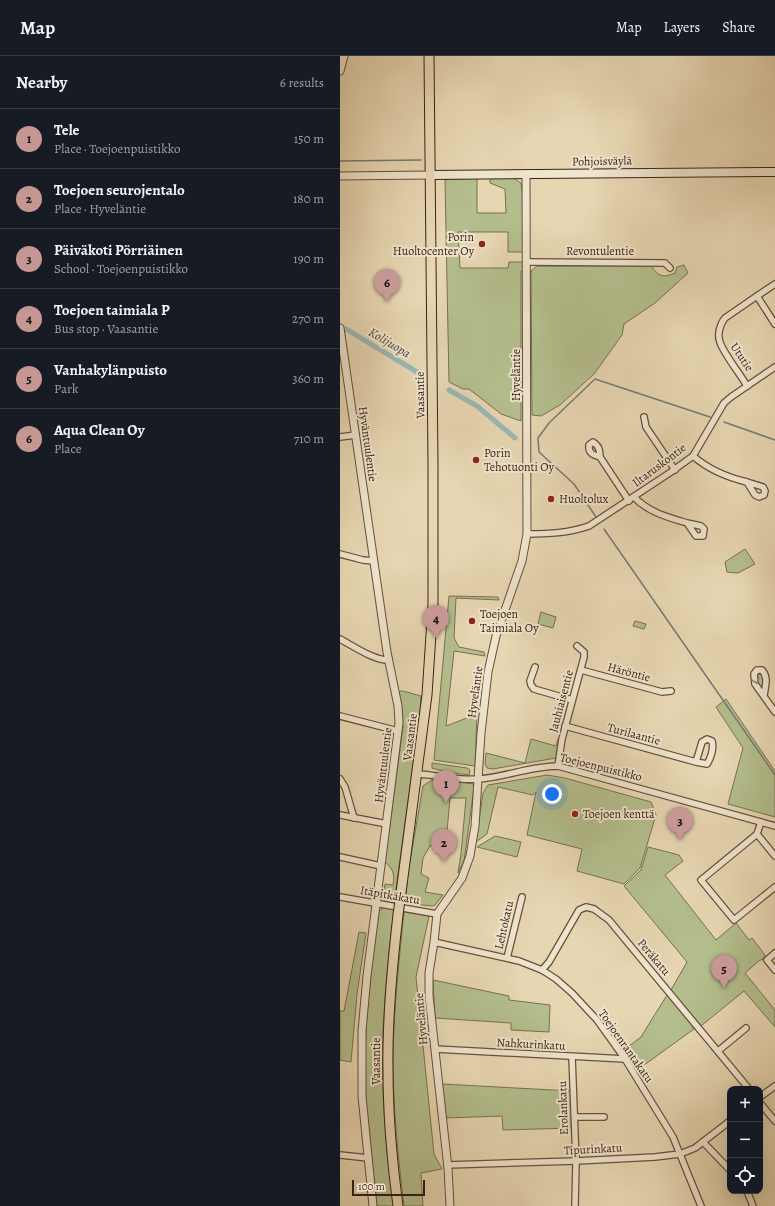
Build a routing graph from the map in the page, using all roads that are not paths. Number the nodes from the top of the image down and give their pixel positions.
1 (344, 56) edge
2 (429, 56) edge
3 (340, 70) edge
4 (775, 172) edge
5 (526, 174) junction
6 (430, 175) junction
7 (340, 176) edge
8 (527, 262) junction
9 (670, 268) dead end
10 (775, 284) edge
11 (757, 296) junction
12 (775, 324) edge
13 (340, 328) edge
14 (342, 358) edge
15 (775, 367) edge
16 (747, 386) junction
17 (644, 417) dead end
18 (356, 435) junction
19 (340, 437) edge
20 (693, 456) junction
21 (600, 457) dead end
22 (675, 470) junction
23 (747, 482) dead end
24 (631, 499) junction
25 (687, 523) dead end
26 (527, 534) junction
27 (340, 554) edge
28 (374, 561) junction
29 (340, 639) edge
30 (577, 646) dead end
31 (389, 660) junction
32 (535, 667) dead end
33 (581, 670) junction
34 (671, 691) dead end
35 (764, 696) dead end
36 (572, 700) junction
37 (775, 712) edge
38 (340, 716) edge
39 (566, 726) junction
40 (398, 731) junction
41 (696, 762) dead end
42 (558, 766) junction
43 (417, 774) junction
44 (340, 779) edge
45 (479, 779) junction
46 (340, 815) edge
47 (354, 818) junction
48 (761, 822) junction
49 (386, 824) junction
50 (775, 826) edge
51 (757, 834) junction
52 (775, 856) edge
53 (340, 857) edge
54 (381, 866) junction
55 (775, 887) edge
56 (340, 897) edge
57 (522, 897) dead end
58 (377, 903) junction
59 (437, 914) junction
60 (434, 942) junction
61 (775, 953) edge
62 (507, 958) junction
63 (542, 970) junction
64 (775, 970) edge
65 (746, 1028) dead end
66 (435, 1049) junction
67 (718, 1051) junction
68 (572, 1057) junction
69 (625, 1059) junction
70 (747, 1086) edge
71 (775, 1086) edge
72 (763, 1095) edge
73 (763, 1107) edge
74 (575, 1116) junction
75 (604, 1117) dead end
76 (775, 1121) edge
77 (729, 1122) edge
78 (702, 1142) junction
79 (680, 1154) junction
80 (340, 1155) edge
81 (368, 1158) junction
82 (576, 1161) junction
83 (447, 1165) junction
84 (727, 1167) edge
85 (748, 1194) edge
86 (373, 1206) edge
87 (398, 1206) edge
88 (450, 1206) edge
89 (575, 1206) edge
90 (701, 1206) edge
91 (753, 1206) edge

1 - 3 street
2 - 6 main road, Vaasantie
4 - 5 main road, Pohjoisväylä
5 - 6 main road, Pohjoisväylä
5 - 8 street, Hyveläntie
6 - 7 street
6 - 43 main road, Vaasantie
8 - 9 street, Revontulentie
8 - 26 street, Hyveläntie
10 - 11 street, Ututie
11 - 12 street
11 - 16 street, Ututie
13 - 14 street, Hyväntuulentie
14 - 18 street, Hyväntuulentie
15 - 16 street, Iltaruskontie
16 - 20 street, Iltaruskontie
17 - 22 street
18 - 19 street
18 - 28 street, Hyväntuulentie
20 - 22 street, Iltaruskontie
20 - 23 street
21 - 24 street
22 - 24 street, Iltaruskontie
24 - 25 street
24 - 26 street, Iltaruskontie
26 - 45 street, Hyveläntie
27 - 28 street
28 - 31 street, Hyväntuulentie
29 - 31 street
30 - 33 street, Jauhiaisentie
31 - 40 street, Hyväntuulentie
32 - 36 street
33 - 34 street, Häröntie
33 - 36 street, Jauhiaisentie
35 - 37 street
36 - 39 street, Jauhiaisentie
38 - 40 street
39 - 41 street, Turilaantie
39 - 42 street, Jauhiaisentie
40 - 49 street, Hyväntuulentie
42 - 45 street, Toejoenpuistikko
42 - 48 street, Toejoenpuistikko
43 - 45 street, Toejoenpuistikko
43 - 87 main road, Vaasantie, bridge
44 - 47 street
45 - 59 street, Hyveläntie
46 - 47 street
47 - 49 street
48 - 50 street, Toejoenpuistikko
48 - 51 street
49 - 54 street, Hyväntuulentie
51 - 52 street
51 - 55 street
53 - 54 street
54 - 58 street, Hyväntuulentie
56 - 58 street, Itäpitkäkatu
57 - 62 street, Lehtokatu
58 - 59 street, Itäpitkäkatu
58 - 81 street, Hyväntuulentie
59 - 60 street, Hyveläntie
60 - 62 street, Toejoenrantakatu
60 - 66 street, Hyveläntie
61 - 64 street
62 - 63 street, Toejoenrantakatu
63 - 67 street, Peräkatu
63 - 69 street, Toejoenrantakatu
65 - 67 street
66 - 68 street, Nahkurinkatu
66 - 83 street, Hyveläntie
67 - 70 street, Peräkatu
68 - 69 street, Nahkurinkatu
68 - 74 street, Erolankatu
69 - 79 street, Toejoenrantakatu
71 - 72 street
73 - 76 street
74 - 75 street
74 - 82 street, Erolankatu
77 - 78 street, Tipurinkatu
78 - 79 street, Tipurinkatu
78 - 84 street
79 - 82 street, Tipurinkatu
79 - 90 street, Toejoenrantakatu
80 - 81 street
81 - 86 street, Hyväntuulentie
82 - 83 street, Tipurinkatu
82 - 89 street, Erolankatu
83 - 88 street, Hyveläntie
85 - 91 street

